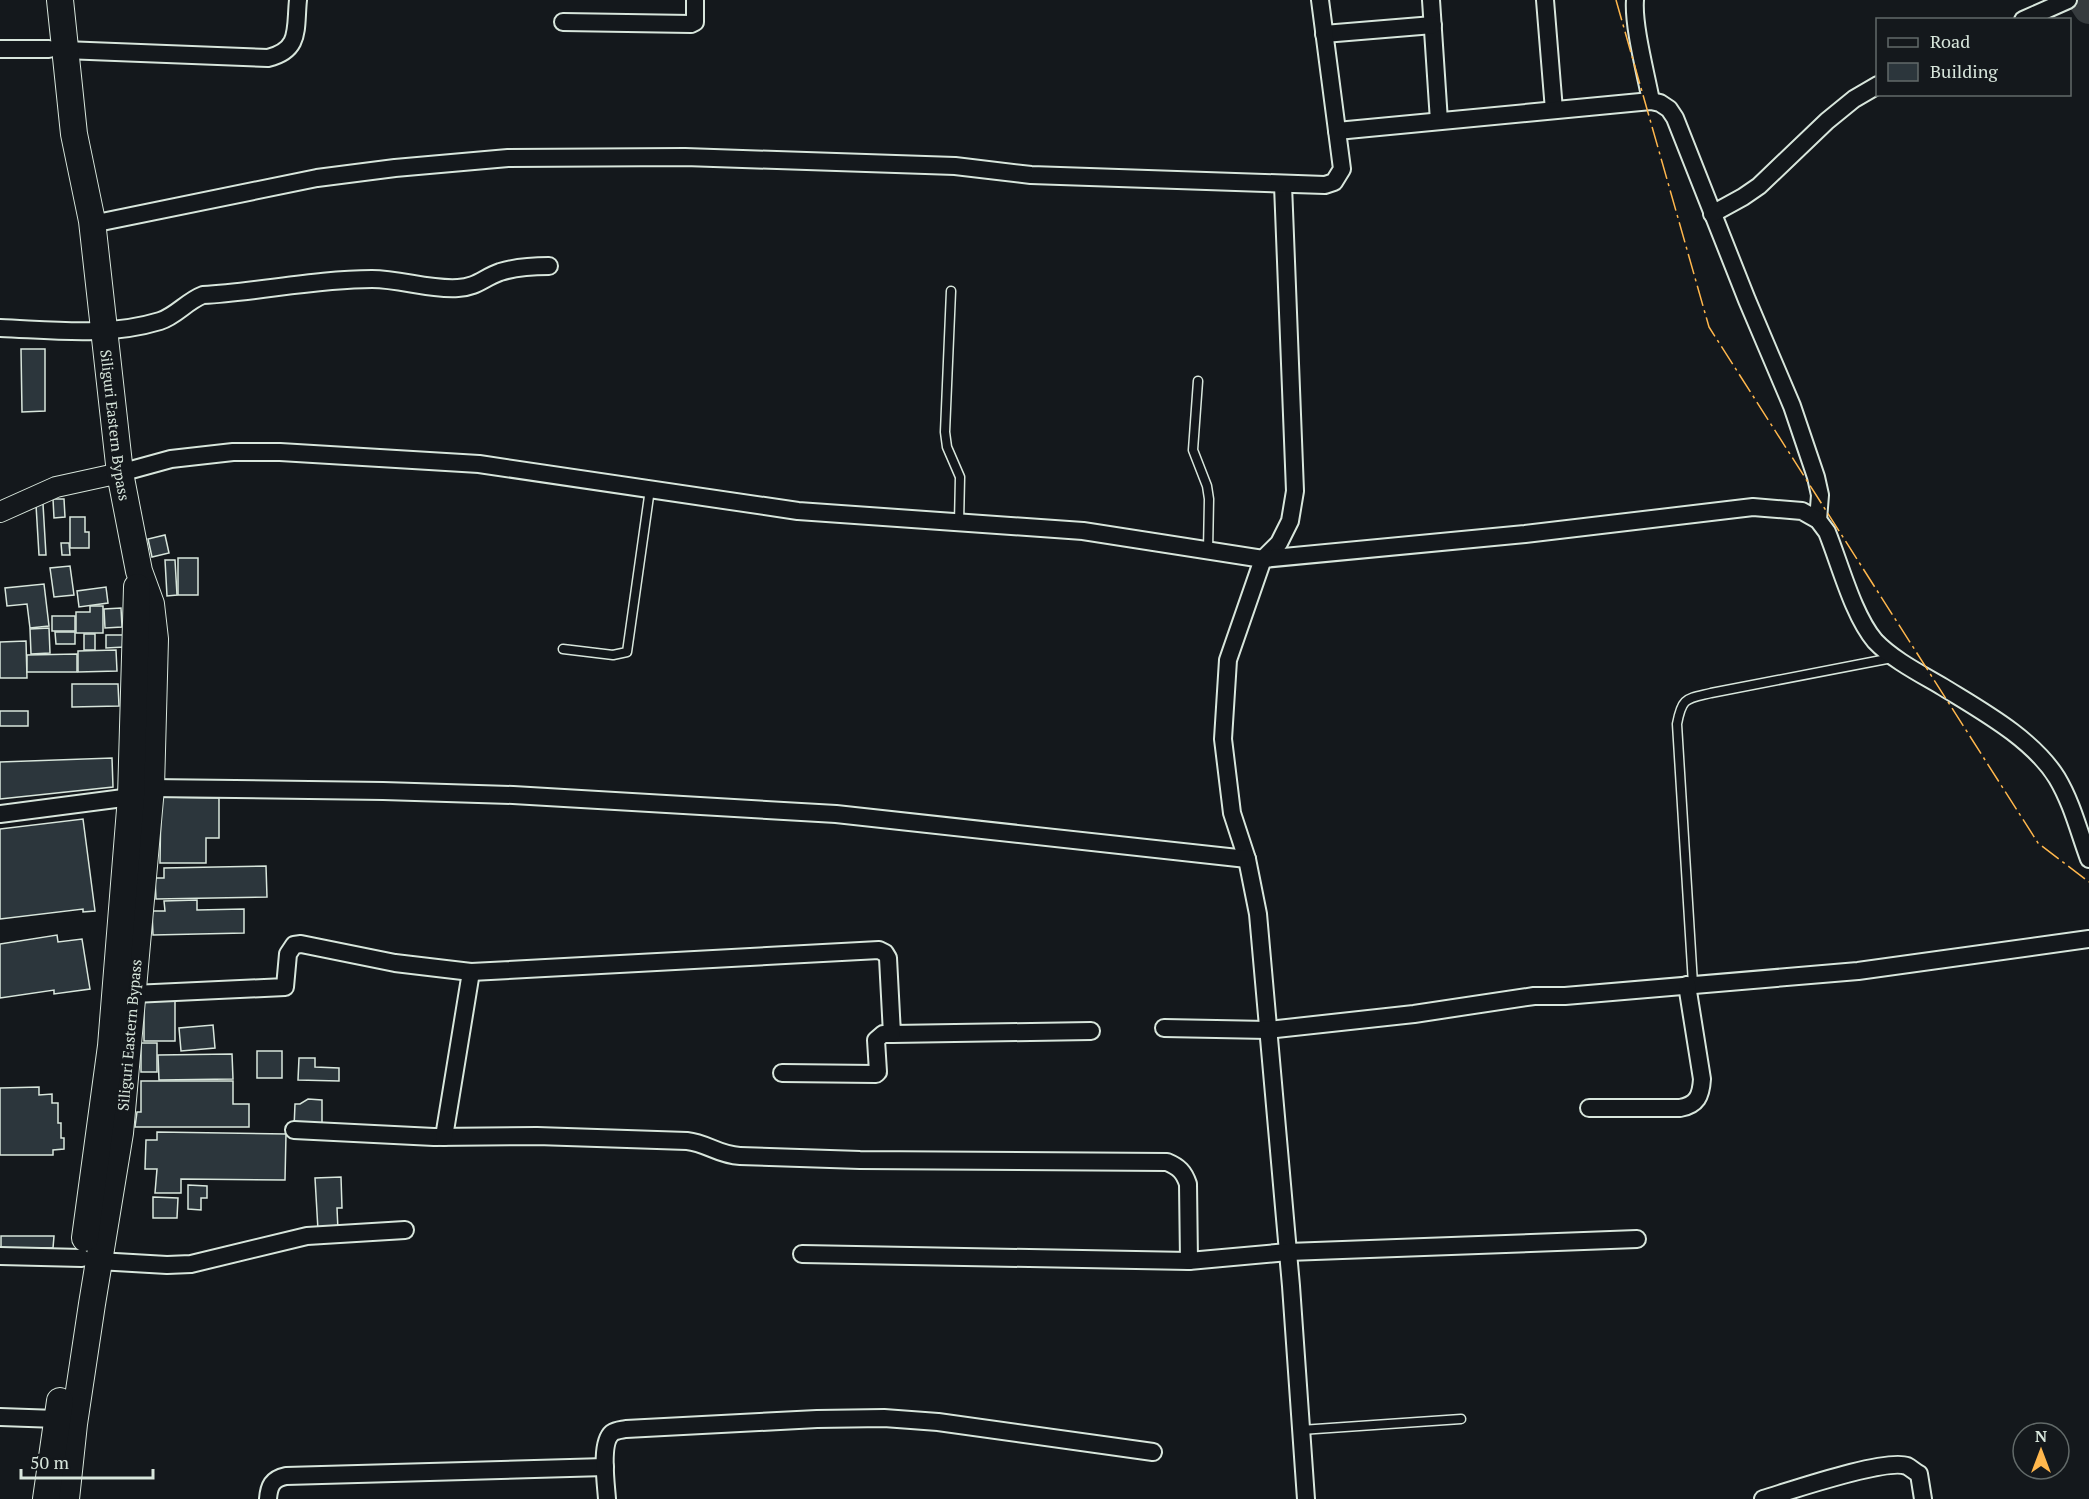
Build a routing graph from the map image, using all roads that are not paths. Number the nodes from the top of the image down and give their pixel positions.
1 (43, 0) edge
2 (60, 0) edge
3 (298, 0) edge
4 (695, 0) edge
5 (1320, 0) edge
6 (1431, 0) edge
7 (1545, 0) edge
8 (1635, 0) edge
9 (2068, 0) edge
10 (2028, 18) edge
11 (563, 22) dead end
12 (1433, 25) junction
13 (1324, 34) junction
14 (0, 49) edge
15 (56, 50) junction
16 (1876, 85) edge
17 (1651, 101) junction
18 (1554, 110) junction
19 (1439, 121) junction
20 (1336, 130) junction
21 (1283, 185) junction
22 (1712, 214) junction
23 (92, 224) junction
24 (549, 266) dead end
25 (98, 277) junction
26 (951, 291) dead end
27 (0, 328) edge
28 (105, 332) junction
29 (1198, 381) dead end
30 (120, 473) junction
31 (650, 489) junction
32 (0, 512) edge
33 (1818, 520) junction
34 (959, 523) junction
35 (1208, 551) junction
36 (1263, 559) junction
37 (563, 649) dead end
38 (1896, 657) junction
39 (141, 792) junction
40 (0, 814) edge
41 (1247, 858) junction
42 (2089, 859) edge
43 (2089, 939) edge
44 (471, 972) junction
45 (1690, 984) junction
46 (133, 994) junction
47 (1164, 1028) dead end
48 (1268, 1030) junction
49 (1091, 1031) dead end
50 (892, 1034) junction
51 (782, 1073) dead end
52 (1589, 1108) dead end
53 (294, 1130) dead end
54 (444, 1137) junction
55 (405, 1230) dead end
56 (1637, 1239) dead end
57 (1288, 1252) junction
58 (802, 1254) dead end
59 (0, 1256) edge
60 (90, 1259) junction
61 (1189, 1261) junction
62 (0, 1417) edge
63 (57, 1419) junction
64 (1461, 1419) dead end
65 (1301, 1430) junction
66 (1153, 1452) dead end
67 (605, 1467) junction
68 (46, 1499) edge
69 (66, 1499) edge
70 (268, 1499) edge
71 (607, 1499) edge
72 (1306, 1499) edge
73 (1763, 1499) edge
74 (1923, 1499) edge

1 - 15 main road, Siliguri Eastern Bypass
2 - 15 main road, Siliguri Eastern Bypass
3 - 15 street
4 - 11 street
5 - 13 street
6 - 12 street
7 - 18 street
8 - 17 street
9 - 10 street
12 - 13 street
12 - 19 street
13 - 20 street
14 - 15 street
15 - 23 main road, Siliguri Eastern Bypass
15 - 25 main road, Siliguri Eastern Bypass
16 - 22 street
17 - 18 street
17 - 22 street
18 - 19 street
19 - 20 street
20 - 21 street
21 - 23 street
21 - 36 street
22 - 33 street
23 - 25 main road, Siliguri Eastern Bypass
24 - 28 street
25 - 28 main road, Siliguri Eastern Bypass
26 - 34 lane
27 - 28 street
28 - 30 main road, Siliguri Eastern Bypass
29 - 35 lane
30 - 31 street
30 - 32 street
30 - 39 main road, Siliguri Eastern Bypass
31 - 34 street
31 - 37 lane
33 - 36 street
33 - 38 street
34 - 35 street
35 - 36 street
36 - 41 street
38 - 42 street
38 - 45 lane
39 - 40 street
39 - 41 street
39 - 46 main road, Siliguri Eastern Bypass
39 - 60 main road, Siliguri Eastern Bypass
41 - 48 street
43 - 45 street
44 - 46 street
44 - 50 street
44 - 54 street
45 - 48 street
45 - 52 street
46 - 60 main road, Siliguri Eastern Bypass
47 - 48 street
48 - 57 street
49 - 50 street
50 - 51 street
53 - 54 street
54 - 61 street
55 - 60 street
56 - 57 street
57 - 61 street
57 - 65 street
58 - 61 street
59 - 60 street
60 - 63 main road, Siliguri Eastern Bypass
60 - 69 main road, Siliguri Eastern Bypass
62 - 63 street
63 - 68 main road, Siliguri Eastern Bypass
64 - 65 lane
65 - 72 street
66 - 67 street
67 - 70 street
67 - 71 street
73 - 74 street

